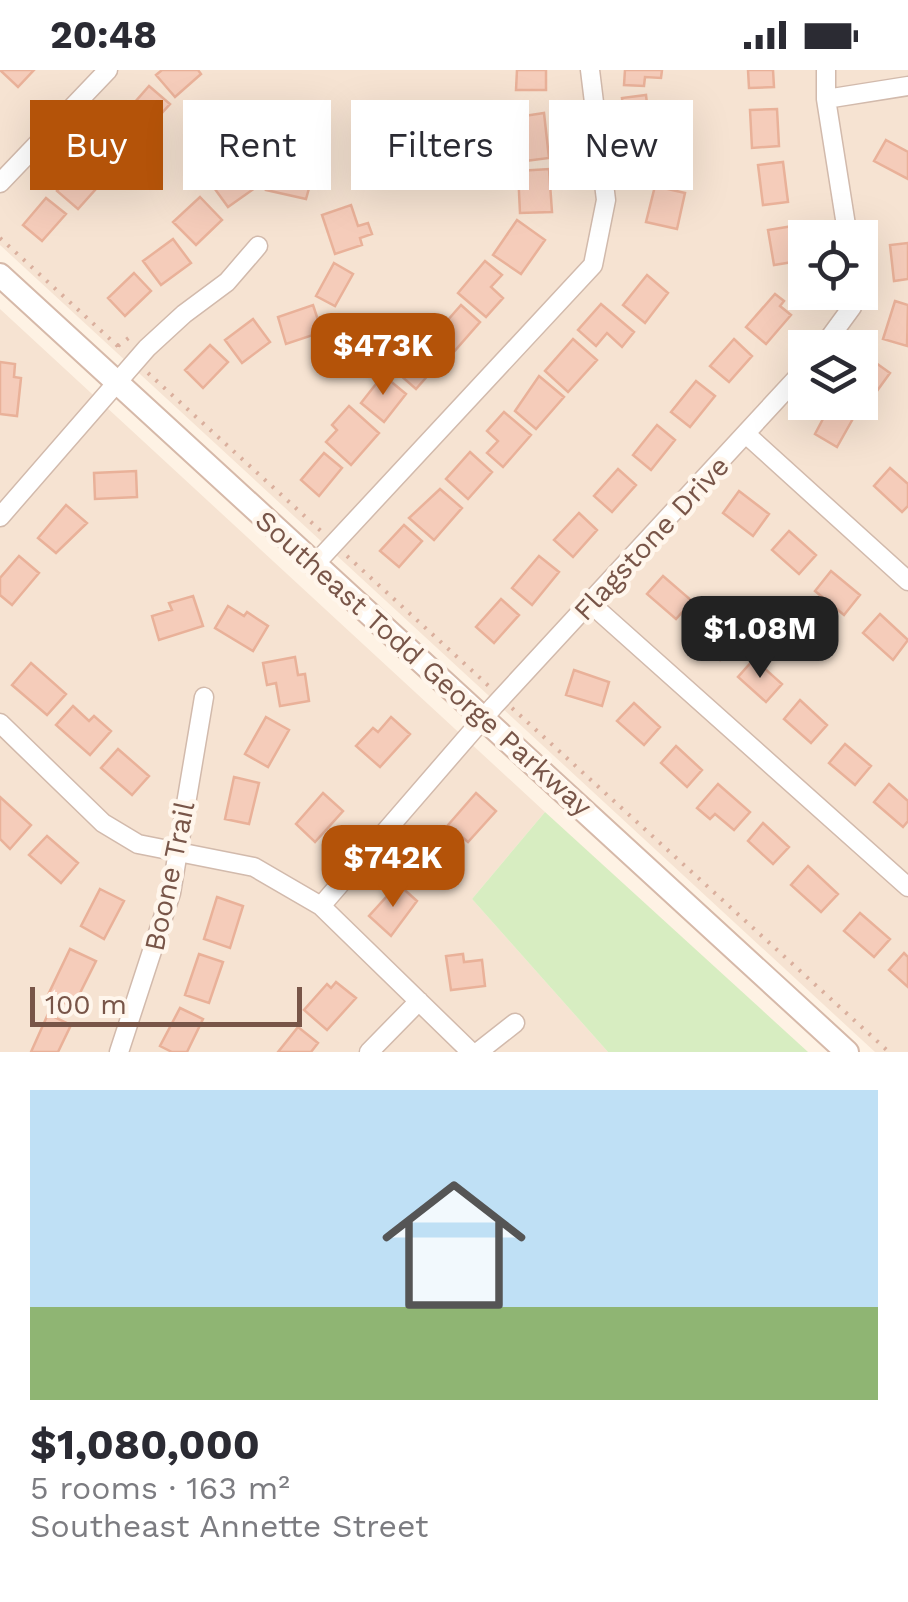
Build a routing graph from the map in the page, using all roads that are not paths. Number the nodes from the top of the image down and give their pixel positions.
1 (108, 70) edge
2 (590, 70) edge
3 (826, 70) edge
4 (908, 86) edge
5 (826, 99) junction
6 (0, 183) edge
7 (845, 220) edge
8 (258, 246) dead end
9 (0, 275) edge
10 (118, 384) junction
11 (788, 388) edge
12 (747, 435) junction
13 (0, 517) edge
14 (315, 564) junction
15 (908, 582) edge
16 (590, 603) junction
17 (204, 697) dead end
18 (490, 712) junction
19 (0, 723) edge
20 (177, 852) junction
21 (908, 887) edge
22 (321, 906) junction
23 (419, 1001) junction
24 (515, 1023) dead end
25 (119, 1052) edge
26 (369, 1052) edge
27 (475, 1052) edge
28 (847, 1052) edge

1 - 6 street
2 - 14 street
3 - 5 street
4 - 5 street
5 - 7 street
8 - 10 street
9 - 10 main road, Southeast Todd George Parkway
10 - 13 street
10 - 14 main road, Southeast Todd George Parkway
11 - 12 street, Flagstone Drive
12 - 15 street
12 - 16 street, Flagstone Drive
14 - 18 main road, Southeast Todd George Parkway
16 - 18 street, Flagstone Drive
16 - 21 street
17 - 20 street, Boone Trail
18 - 22 street, Flagstone Drive
18 - 28 main road, Southeast Todd George Parkway
19 - 20 street
20 - 22 street
20 - 25 street, Boone Trail
22 - 23 street
23 - 26 street
23 - 27 street
24 - 27 street

